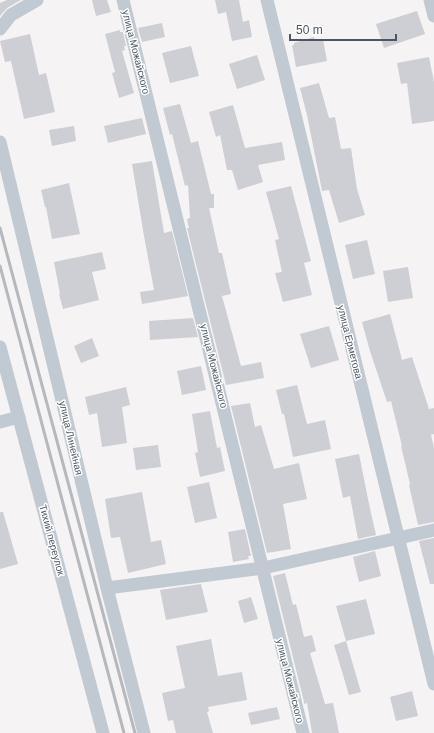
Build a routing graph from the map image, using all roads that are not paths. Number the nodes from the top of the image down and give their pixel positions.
1 (37, 0) edge
2 (123, 0) edge
3 (267, 0) edge
4 (430, 0) edge
5 (434, 16) edge
6 (0, 29) edge
7 (0, 142) edge
8 (0, 347) edge
9 (19, 417) junction
10 (0, 422) edge
11 (434, 530) edge
12 (398, 538) junction
13 (263, 568) junction
14 (107, 588) junction
15 (434, 684) edge
16 (103, 733) edge
17 (144, 733) edge
18 (303, 733) edge

1 - 6 street
2 - 13 street, улица Можайского
3 - 12 street, улица Ерметова
4 - 5 street
7 - 14 street, улица Линейная
8 - 9 street, Тихий переулок
9 - 10 street
9 - 16 street, Тихий переулок
11 - 12 street
12 - 13 street
12 - 15 street, улица Ерметова
13 - 14 street
13 - 18 street, улица Можайского
14 - 17 street, улица Линейная

